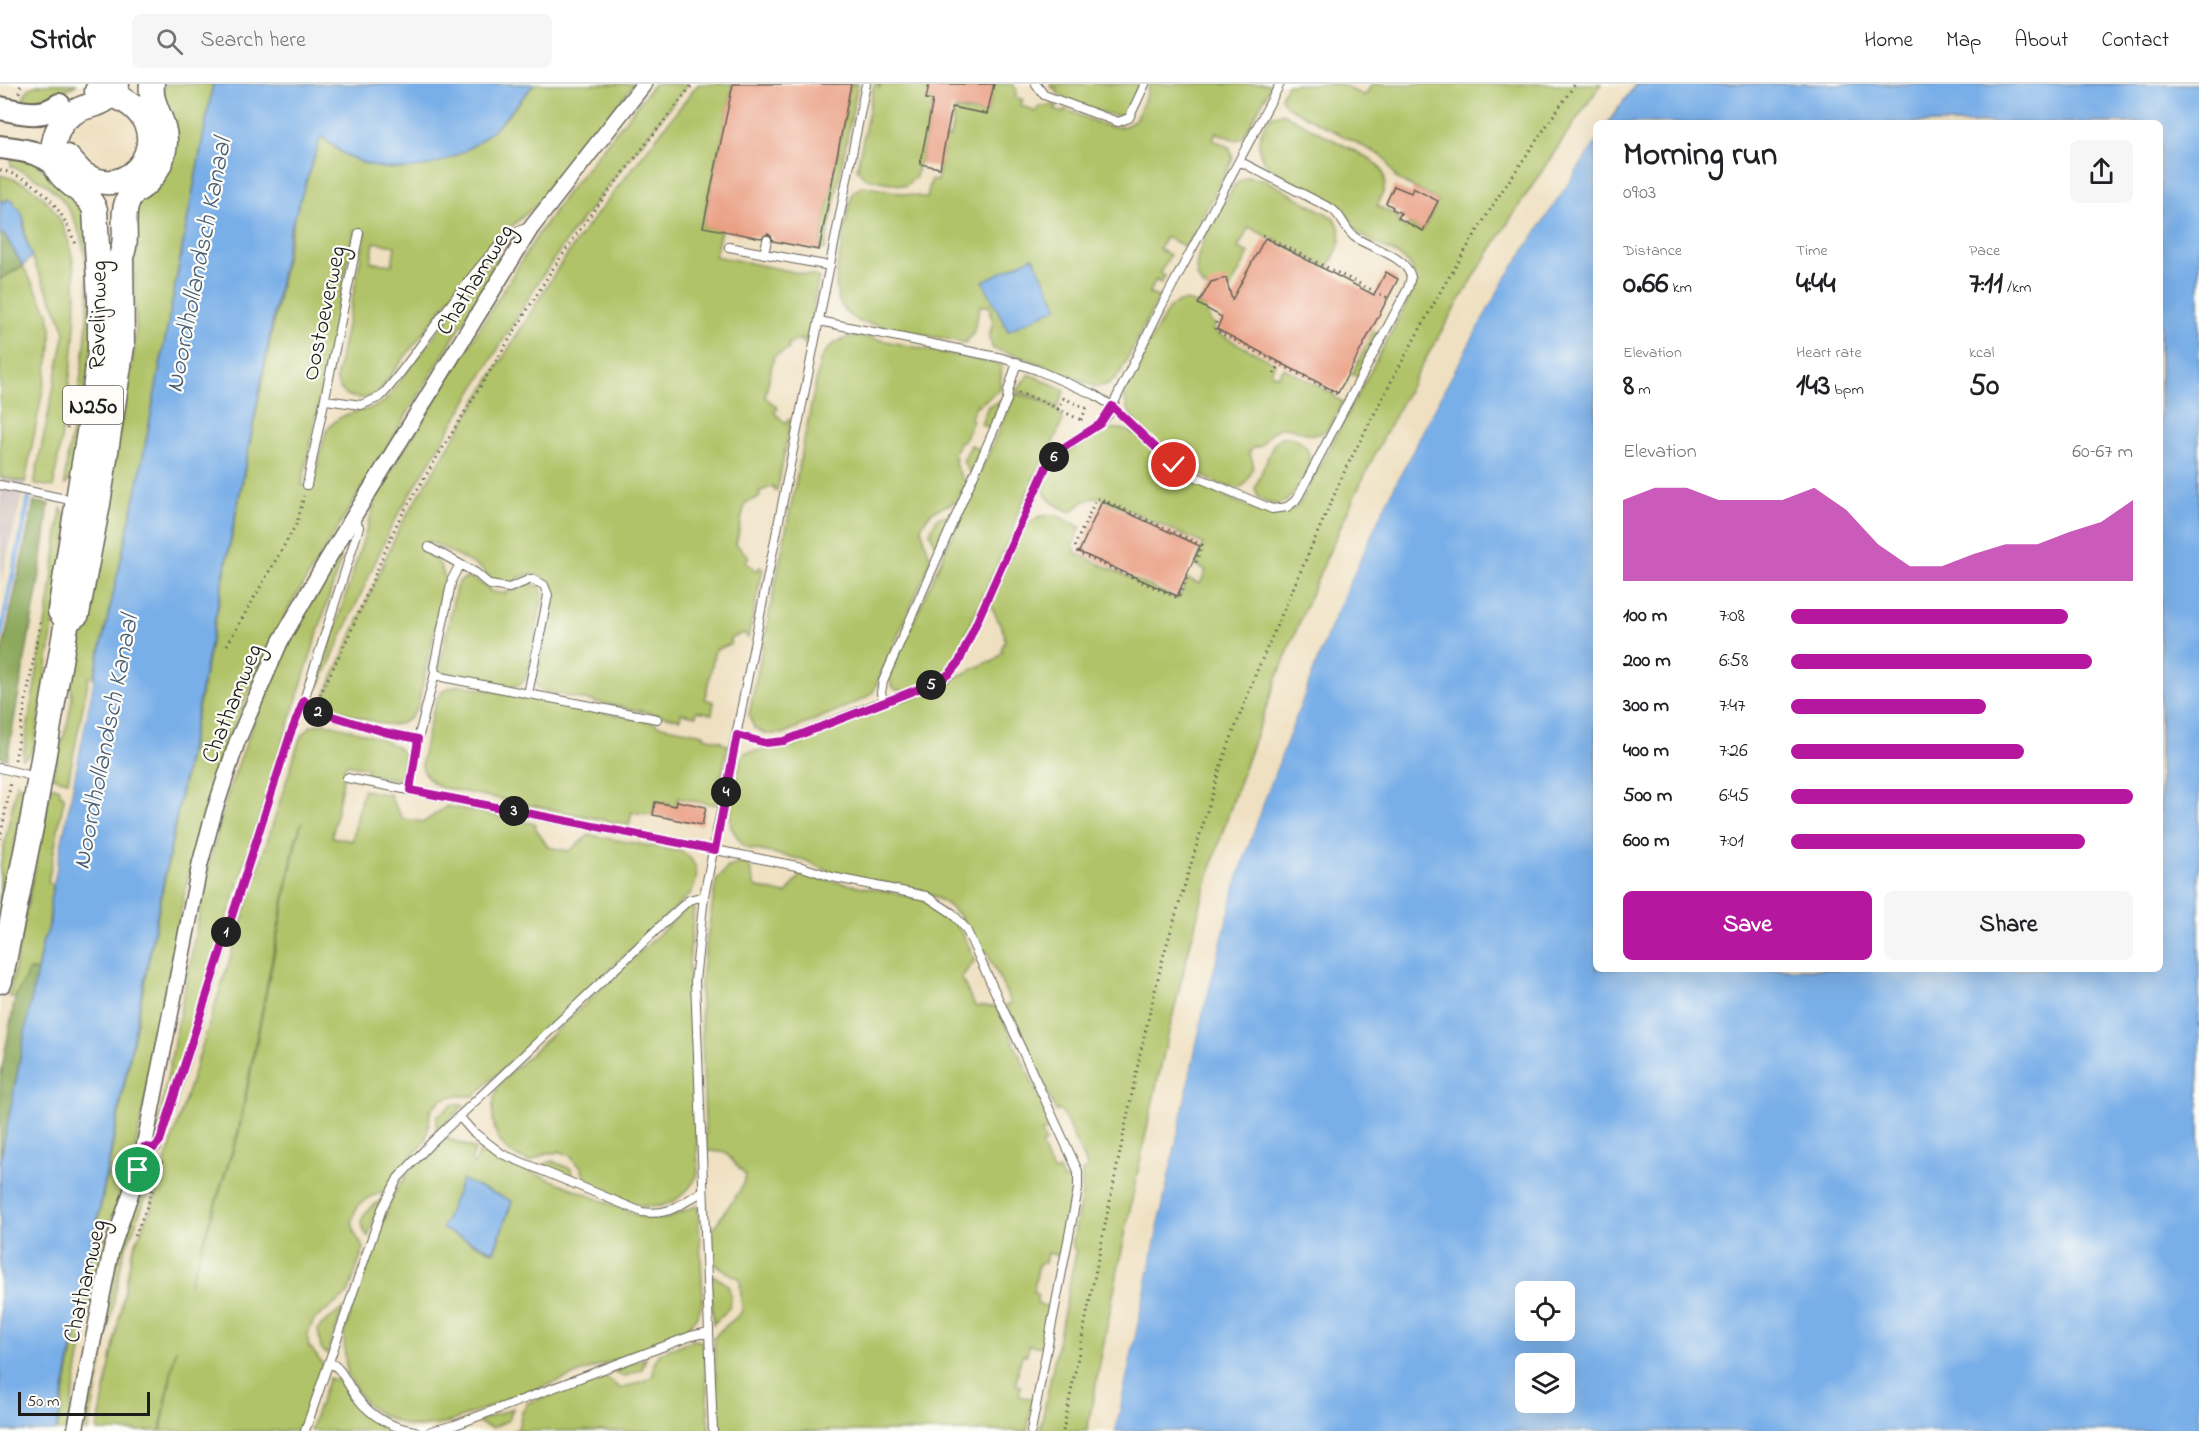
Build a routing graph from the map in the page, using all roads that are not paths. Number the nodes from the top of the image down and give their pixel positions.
1 (138, 84) edge
2 (152, 84) edge
3 (644, 84) edge
4 (866, 84) edge
5 (1036, 84) edge
6 (1145, 84) edge
7 (1280, 84) edge
8 (106, 88) edge
9 (59, 105) joint
10 (0, 108) edge
11 (141, 114) junction
12 (0, 135) edge
13 (0, 147) edge
14 (55, 156) junction
15 (1239, 161) junction
16 (126, 177) junction
17 (531, 228) junction
18 (359, 234) dead end
19 (767, 240) dead end
20 (729, 247) dead end
21 (764, 254) junction
22 (121, 256) junction
23 (830, 266) junction
24 (819, 321) junction
25 (1017, 362) junction
26 (326, 400) junction
27 (1112, 406) junction
28 (0, 485) edge
29 (307, 485) road end
30 (78, 502) junction
31 (353, 518) junction
32 (429, 547) dead end
33 (460, 564) junction
34 (68, 621) junction
35 (435, 673) junction
36 (528, 694) junction
37 (304, 700) junction
38 (884, 701) junction
39 (657, 719) dead end
40 (737, 735) junction
41 (418, 739) junction
42 (0, 768) edge
43 (40, 778) junction
44 (347, 778) dead end
45 (410, 790) junction
46 (715, 850) junction
47 (704, 896) junction
48 (0, 981) edge
49 (459, 1116) junction
50 (144, 1147) junction
51 (703, 1191) junction
52 (709, 1332) junction
53 (329, 1362) junction
54 (75, 1431) edge
55 (305, 1431) edge
56 (415, 1431) edge
57 (430, 1431) edge
58 (713, 1431) edge
59 (1031, 1431) edge

1 - 11 main road
2 - 22 main road, Ravelijnweg / N250
3 - 17 street, Chathamweg
4 - 23 lane
5 - 6 lane
7 - 15 lane
8 - 9 main road
8 - 11 main road
8 - 14 main road
9 - 10 main road
11 - 16 main road, N250
12 - 14 main road
13 - 14 main road
14 - 16 main road
14 - 30 main road, Ravelijnweg / N250
15 - 27 lane
15 - 27 lane
16 - 22 main road, Ravelijnweg / N250
17 - 26 lane, Oostoeverweg
17 - 31 street, Chathamweg
18 - 26 lane, Oostoeverweg
19 - 21 lane
20 - 21 lane
21 - 23 lane
22 - 34 main road, Ravelijnweg / N250
23 - 24 lane
24 - 25 lane
24 - 40 lane
25 - 27 lane
25 - 38 lane
26 - 29 lane, Oostoeverweg
27 - 38 lane
28 - 30 lane
30 - 34 main road, Ravelijnweg / N250
31 - 37 lane
31 - 50 street, Chathamweg
32 - 33 lane
33 - 35 lane
33 - 36 lane
34 - 43 main road, Ravelijnweg / N250
35 - 36 lane
35 - 41 lane
36 - 39 lane
37 - 41 lane
37 - 50 lane
38 - 40 lane
40 - 46 lane
41 - 45 lane
42 - 43 lane
43 - 48 main road, Ravelijnweg / N250
44 - 45 lane
45 - 46 lane
46 - 47 lane
46 - 59 lane
47 - 49 lane
47 - 51 lane
49 - 51 lane
49 - 53 lane
50 - 54 street, Chathamweg
51 - 52 lane
52 - 57 lane
52 - 58 lane
53 - 55 lane
53 - 56 lane

